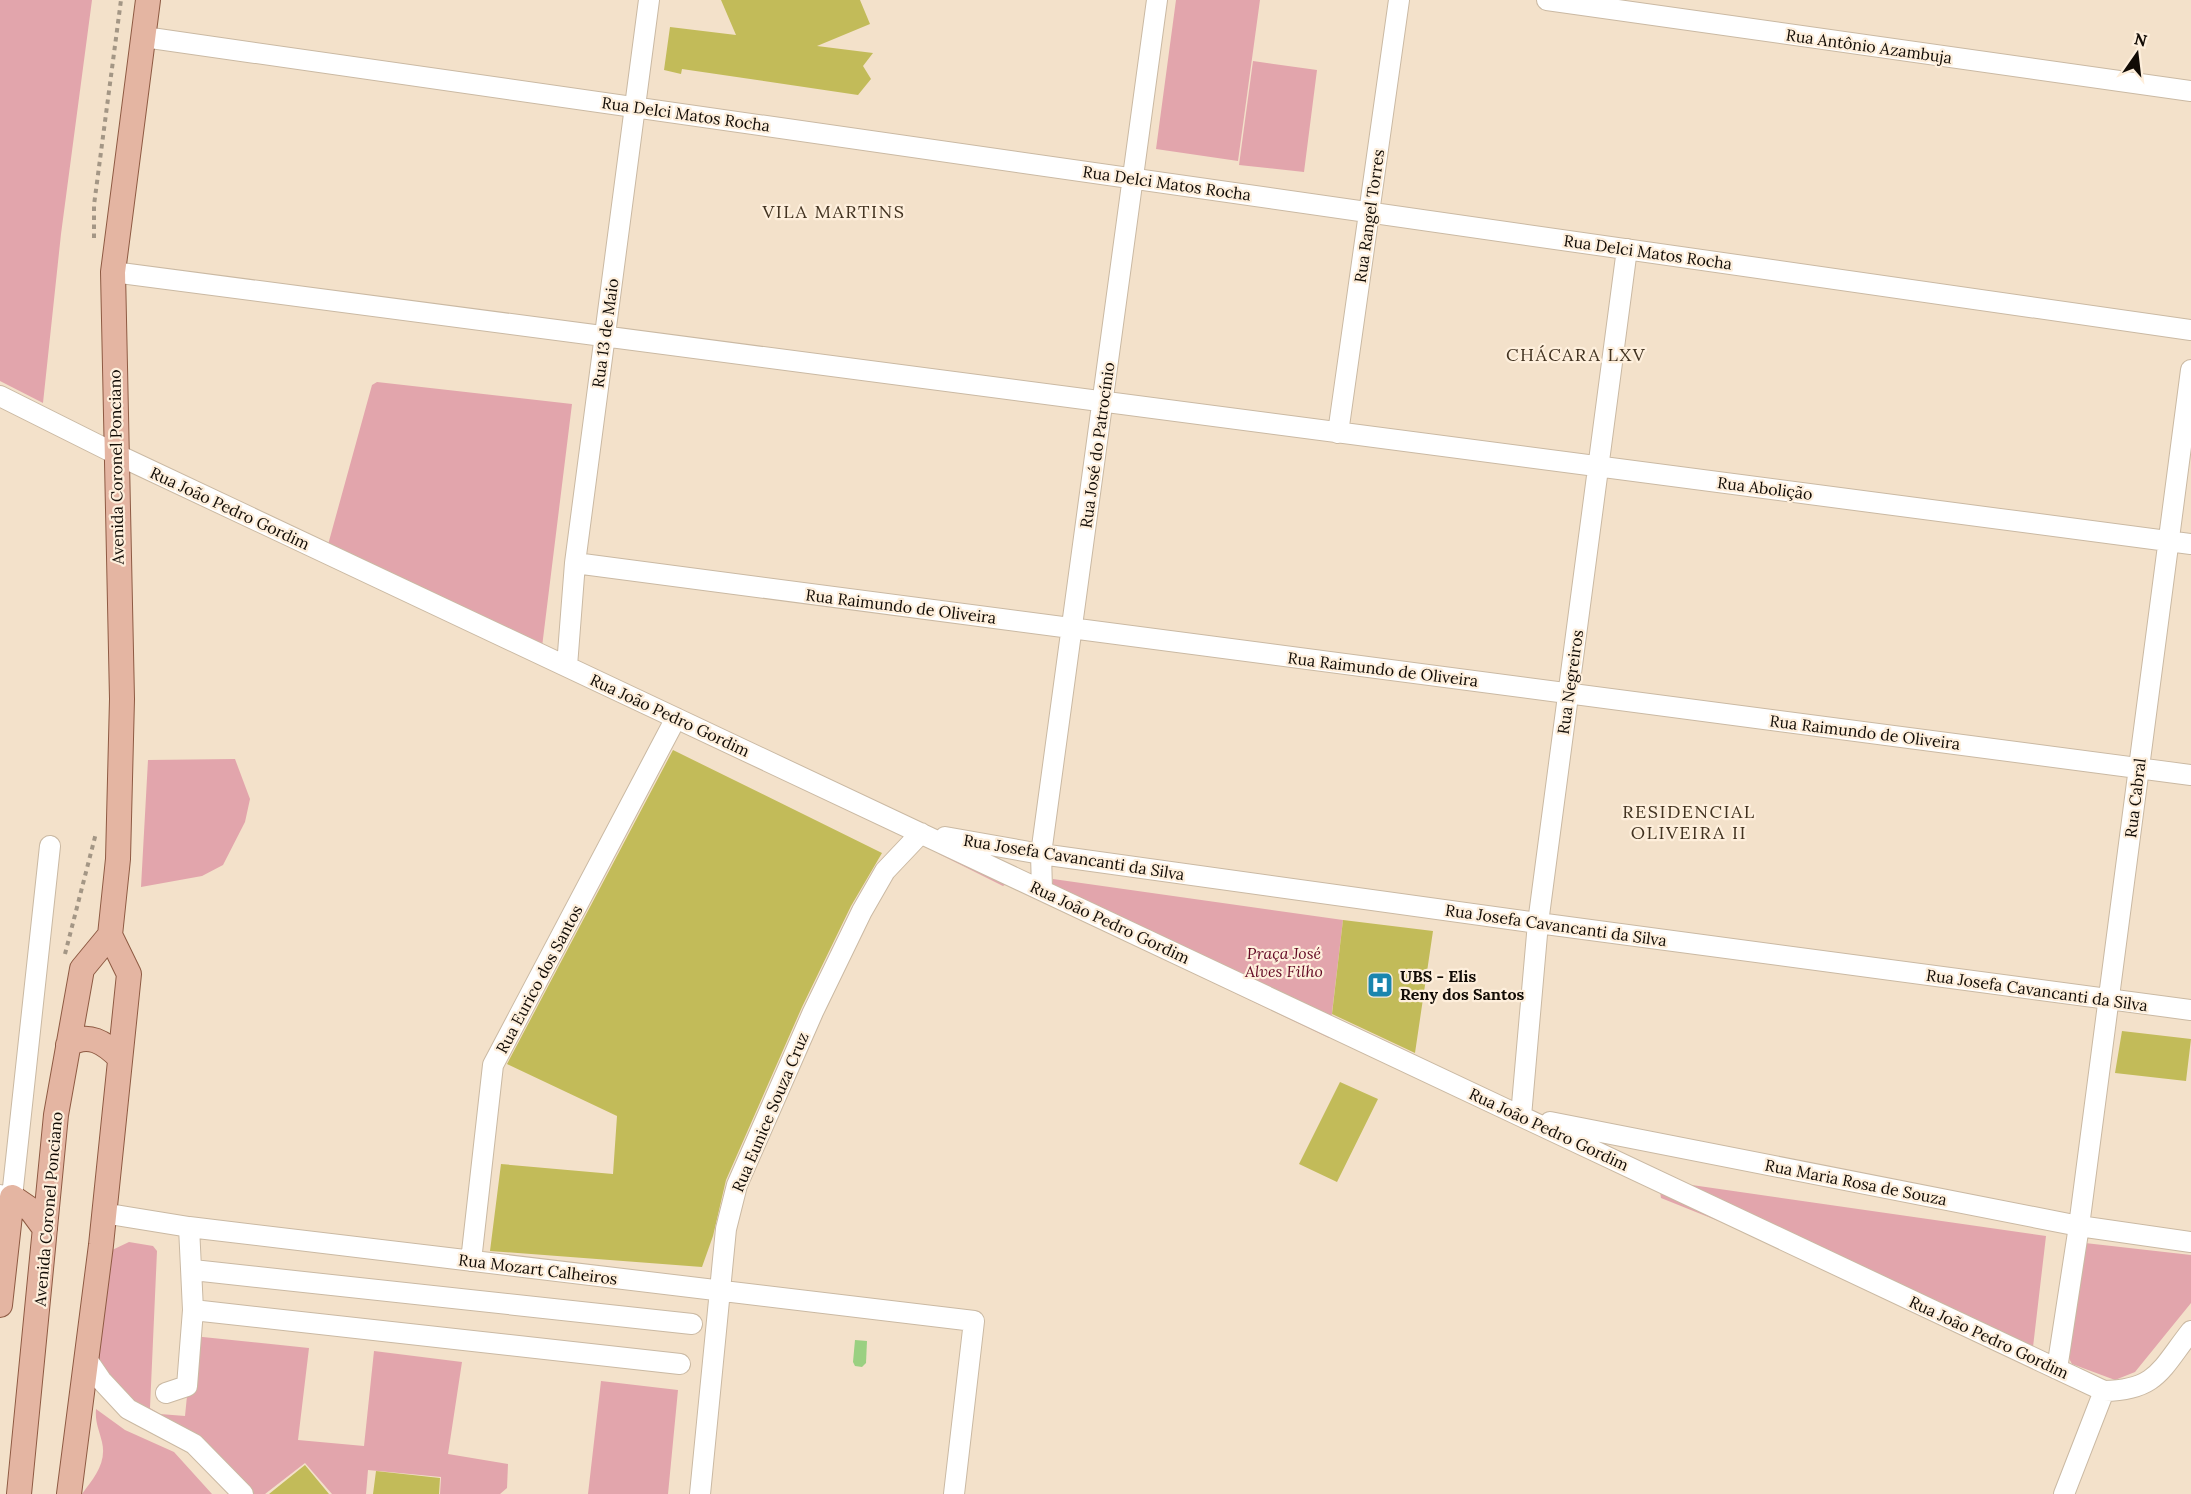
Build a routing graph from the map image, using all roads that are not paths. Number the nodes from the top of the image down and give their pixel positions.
1 (148, 0) edge
2 (649, 0) edge
3 (1157, 0) edge
4 (1399, 0) edge
5 (1547, 0) edge
6 (1649, 7) edge
7 (144, 37) junction
8 (2191, 91) edge
9 (635, 107) junction
10 (1133, 178) junction
11 (1369, 212) junction
12 (1627, 249) junction
13 (113, 272) junction
14 (2191, 330) edge
15 (605, 337) junction
16 (2191, 370) edge
17 (0, 396) edge
18 (1102, 402) junction
19 (1338, 433) junction
20 (115, 453) junction
21 (1598, 466) junction
22 (2169, 541) junction
23 (2191, 544) edge
24 (575, 563) junction
25 (1072, 628) junction
26 (567, 666) junction
27 (1568, 693) junction
28 (676, 718) junction
29 (2139, 768) junction
30 (2191, 775) edge
31 (921, 834) junction
32 (50, 846) dead end
33 (1041, 854) junction
34 (1042, 890) junction
35 (1538, 923) junction
36 (110, 935) junction
37 (2109, 1000) junction
38 (2191, 1010) edge
39 (68, 1045) junction
40 (120, 1058) junction
41 (1521, 1116) junction
42 (50, 1179) junction
43 (10, 1197) edge
44 (104, 1213) junction
45 (2079, 1226) junction
46 (189, 1227) junction
47 (45, 1229) junction
48 (2191, 1242) edge
49 (471, 1261) junction
50 (193, 1270) junction
51 (720, 1290) junction
52 (0, 1305) edge
53 (193, 1311) junction
54 (692, 1324) dead end
55 (2191, 1331) edge
56 (86, 1358) junction
57 (680, 1364) dead end
58 (2057, 1369) junction
59 (2104, 1391) junction
60 (166, 1393) dead end
61 (19, 1494) edge
62 (69, 1494) edge
63 (243, 1494) edge
64 (700, 1494) edge
65 (954, 1494) edge
66 (2064, 1494) edge

1 - 7 main road, Avenida Coronel Ponciano
2 - 9 street, Rua 13 de Maio
3 - 10 street, Rua José do Patrocínio
4 - 11 street, Rua Rangel Torres
5 - 6 street, Rua Antônio Azambuja
6 - 8 street, Rua Antônio Azambuja
7 - 9 street, Rua Delci Matos Rocha
7 - 13 main road, Avenida Coronel Ponciano
9 - 10 street, Rua Delci Matos Rocha
9 - 15 street, Rua 13 de Maio
10 - 11 street, Rua Delci Matos Rocha
10 - 18 street, Rua José do Patrocínio
11 - 12 street, Rua Delci Matos Rocha
11 - 19 street, Rua Rangel Torres
12 - 14 street, Rua Delci Matos Rocha
12 - 21 street, Rua Negreiros
13 - 15 street, Rua Abolição
13 - 20 main road, Avenida Coronel Ponciano
15 - 18 street, Rua Abolição
15 - 24 street, Rua 13 de Maio
16 - 22 street, Rua Cabral
17 - 20 street, Rua João Pedro Gordim
18 - 19 street, Rua Abolição
18 - 25 street, Rua José do Patrocínio
19 - 21 street, Rua Abolição
20 - 26 street, Rua João Pedro Gordim
20 - 36 main road, Avenida Coronel Ponciano
21 - 22 street, Rua Abolição
21 - 27 street, Rua Negreiros
22 - 23 street, Rua Abolição
22 - 29 street, Rua Cabral
24 - 25 street, Rua Raimundo de Oliveira
24 - 26 street, Rua 13 de Maio
25 - 27 street, Rua Raimundo de Oliveira
25 - 33 street, Rua José do Patrocínio
26 - 28 street, Rua João Pedro Gordim
27 - 29 street, Rua Raimundo de Oliveira
27 - 35 street, Rua Negreiros
28 - 31 street, Rua João Pedro Gordim
28 - 49 street, Rua Eurico dos Santos
29 - 30 street, Rua Raimundo de Oliveira
29 - 37 street, Rua Cabral
31 - 33 street, Rua Josefa Cavancanti da Silva
31 - 34 street, Rua João Pedro Gordim
31 - 51 street, Rua Eunice Souza Cruz
32 - 43 street
33 - 34 street, Rua José do Patrocínio
33 - 35 street, Rua Josefa Cavancanti da Silva
34 - 41 street, Rua João Pedro Gordim
35 - 37 street, Rua Josefa Cavancanti da Silva
35 - 41 street, Rua Negreiros
36 - 39 main road, Avenida Coronel Ponciano
36 - 40 main road
37 - 38 street, Rua Josefa Cavancanti da Silva
37 - 45 street, Rua Cabral
39 - 40 main road
39 - 42 main road, Avenida Coronel Ponciano
40 - 44 main road
41 - 45 street, Rua Maria Rosa de Souza
41 - 58 street, Rua João Pedro Gordim
42 - 43 main road
42 - 47 main road, Avenida Coronel Ponciano
43 - 47 main road
43 - 52 main road
44 - 46 street, Rua Mozart Calheiros
44 - 56 main road
45 - 48 street, Rua Maria Rosa de Souza
45 - 58 street, Rua Cabral
46 - 49 street, Rua Mozart Calheiros
46 - 50 street
47 - 61 main road, Avenida Coronel Ponciano
49 - 51 street, Rua Mozart Calheiros
50 - 53 street
50 - 54 street
51 - 64 street, Rua Eunice Souza Cruz
51 - 65 street, Rua Mozart Calheiros
53 - 57 street
53 - 60 street
55 - 59 street
56 - 62 main road
56 - 63 street
58 - 59 street, Rua João Pedro Gordim
59 - 66 street

